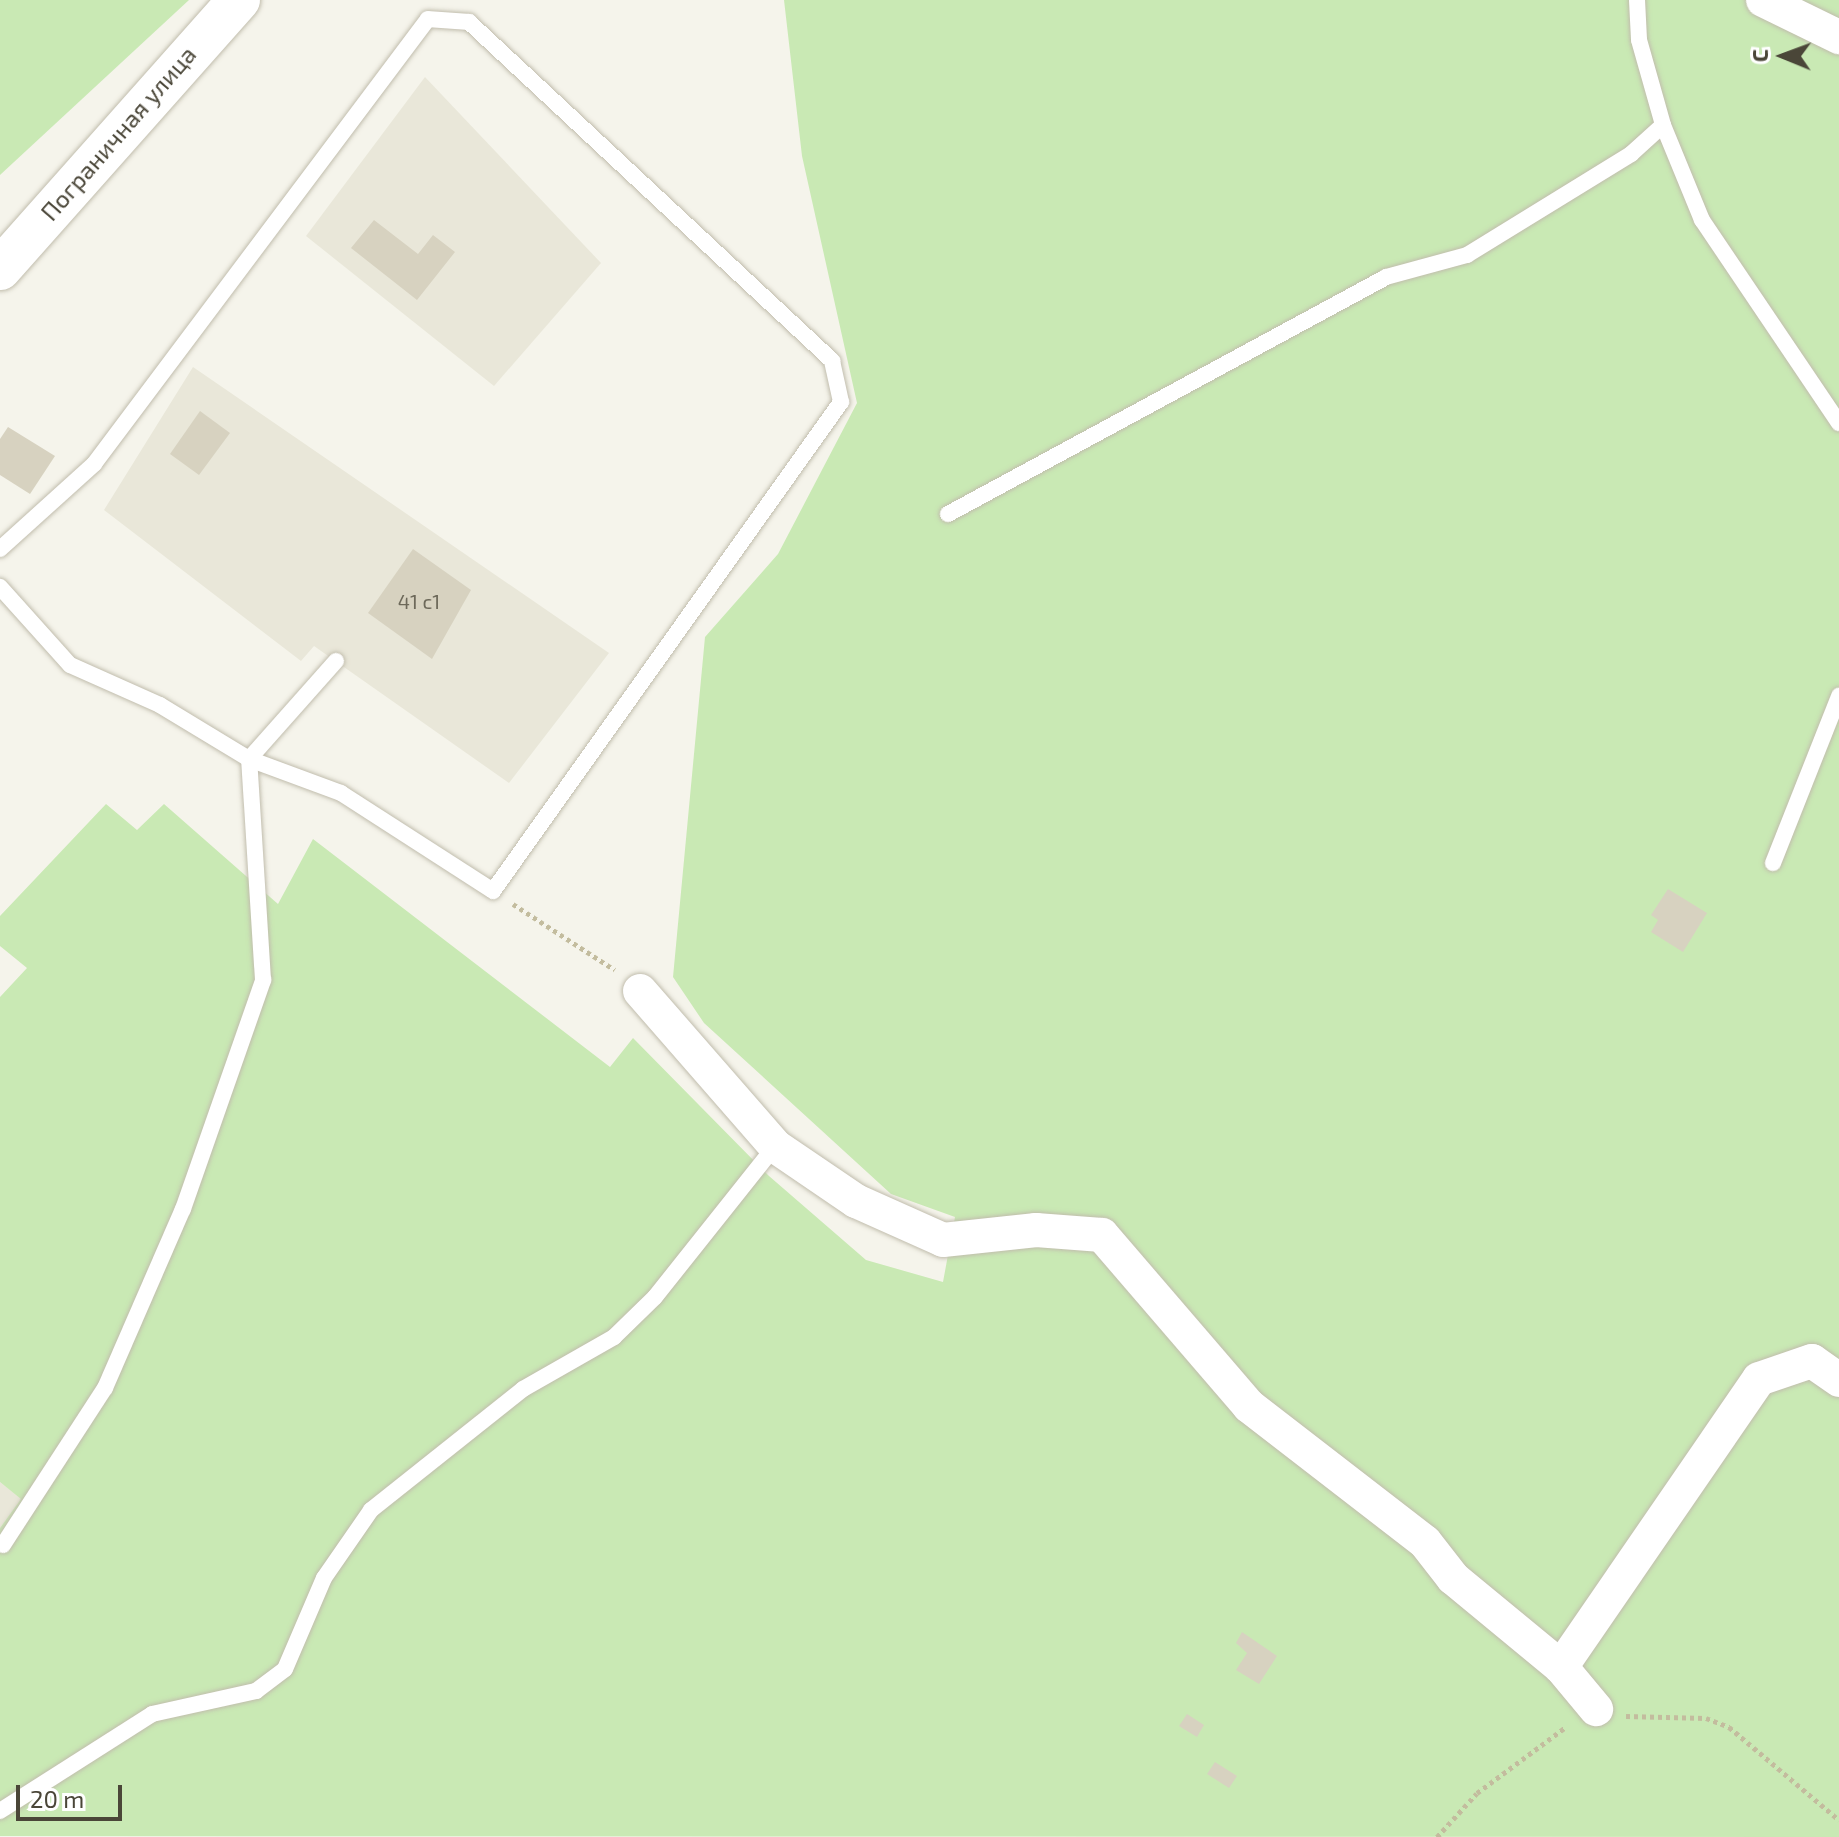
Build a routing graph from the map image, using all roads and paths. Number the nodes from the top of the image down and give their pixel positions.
1 (239, 0) edge
2 (1637, 0) edge
3 (1763, 0) edge
4 (1839, 37) edge
5 (1663, 125) junction
6 (0, 269) edge
7 (1839, 423) edge
8 (948, 514) dead end
9 (0, 549) edge
10 (0, 587) edge
11 (336, 661) dead end
12 (1839, 696) edge
13 (249, 759) junction
14 (1773, 863) dead end
15 (493, 891) junction
16 (640, 991) joint
17 (775, 1146) junction
18 (1839, 1380) edge
19 (3, 1545) dead end
20 (1561, 1667) junction
21 (1596, 1709) junction
22 (0, 1811) edge
23 (1839, 1820) edge
24 (1437, 1837) edge

1 - 6 street, Пограничная улица
2 - 5 lane
3 - 4 street
5 - 7 lane
5 - 8 lane
9 - 15 lane
10 - 13 lane
11 - 13 lane
12 - 14 lane
13 - 15 lane
13 - 19 lane
15 - 16 path
16 - 17 street
17 - 20 street
17 - 22 lane
18 - 20 street
20 - 21 street
21 - 23 path
21 - 24 path

